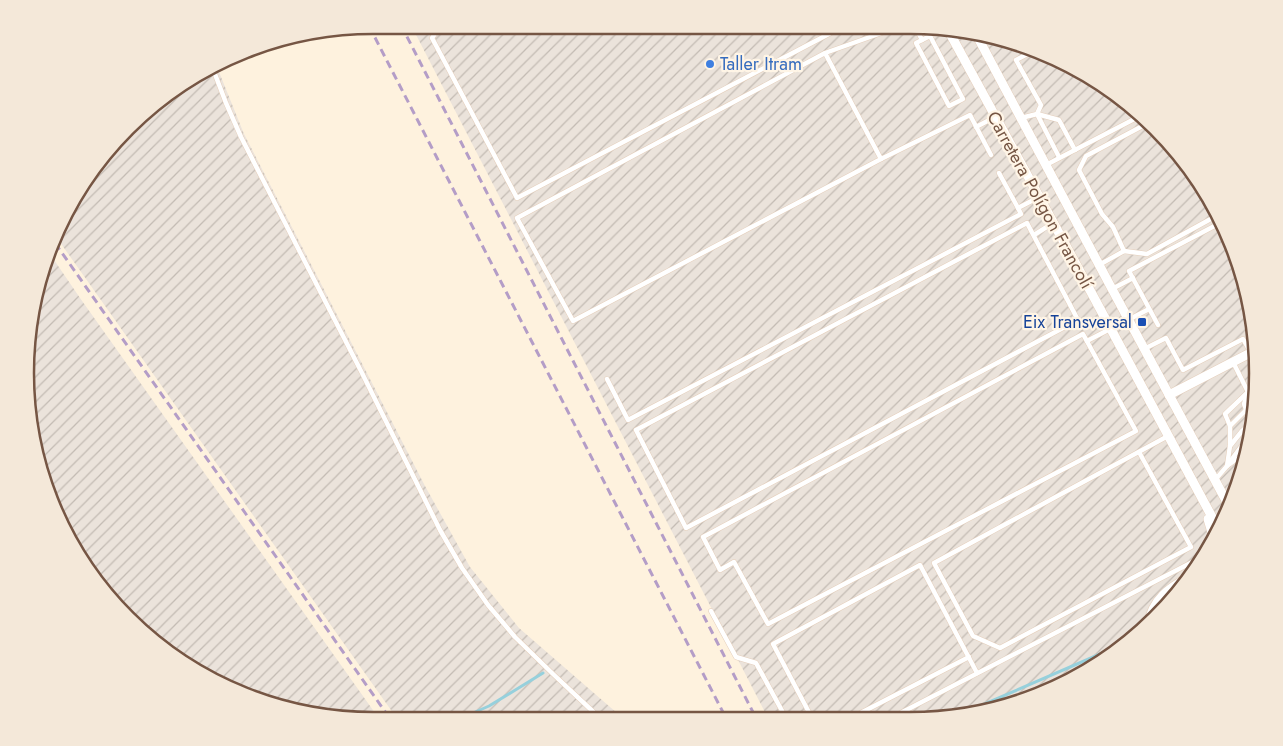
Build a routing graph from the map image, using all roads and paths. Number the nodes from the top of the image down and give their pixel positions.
1 (435, 34) edge
2 (829, 34) edge
3 (878, 34) edge
4 (919, 34) edge
5 (951, 37) edge
6 (922, 40) junction
7 (980, 41) edge
8 (825, 53) junction
9 (1026, 55) edge
10 (215, 73) edge
11 (1036, 114) junction
12 (995, 117) junction
13 (1020, 118) junction
14 (1135, 119) edge
15 (1143, 126) edge
16 (976, 127) junction
17 (1074, 150) junction
18 (991, 154) dead end
19 (1059, 158) junction
20 (881, 159) junction
21 (1046, 165) junction
22 (998, 173) dead end
23 (1039, 197) junction
24 (1018, 208) junction
25 (1212, 218) edge
26 (1053, 223) junction
27 (1215, 226) edge
28 (1034, 235) junction
29 (1124, 251) junction
30 (1099, 265) junction
31 (1133, 278) junction
32 (1112, 289) junction
33 (1149, 309) junction
34 (1128, 320) junction
35 (1158, 325) dead end
36 (1110, 329) junction
37 (1087, 341) junction
38 (1248, 345) edge
39 (1144, 349) junction
40 (1249, 354) edge
41 (1233, 362) junction
42 (607, 379) dead end
43 (1248, 392) junction
44 (1169, 395) junction
45 (1246, 410) joint
46 (1230, 426) junction
47 (1244, 430) edge
48 (1168, 436) junction
49 (1230, 446) junction
50 (1241, 446) edge
51 (1139, 452) junction
52 (1239, 458) edge
53 (1227, 466) junction
54 (1215, 480) junction
55 (1225, 498) edge
56 (1202, 500) junction
57 (1214, 522) edge
58 (1211, 529) edge
59 (1191, 563) edge
60 (1174, 586) edge
61 (711, 611) dead end
62 (1152, 611) edge
63 (969, 657) junction
64 (977, 673) junction
65 (593, 712) edge
66 (783, 712) edge
67 (809, 712) edge
68 (862, 712) edge
69 (902, 712) edge

1 - 2 lane
3 - 8 lane
4 - 6 lane
5 - 12 street, Carretera Polígon Francolí
6 - 6 lane
7 - 13 street, Carretera Polígon Francolí
8 - 20 lane
8 - 20 lane
9 - 11 lane
10 - 65 lane
11 - 13 lane
11 - 17 lane
11 - 19 lane
12 - 16 lane
12 - 23 street, Carretera Polígon Francolí
13 - 21 street, Carretera Polígon Francolí
14 - 17 lane
15 - 29 lane
16 - 18 lane
16 - 20 lane
17 - 19 lane
19 - 21 lane
21 - 30 street, Carretera Polígon Francolí
22 - 24 lane
23 - 24 lane
23 - 26 street, Carretera Polígon Francolí
24 - 42 lane
25 - 29 lane
26 - 28 lane
26 - 36 street, Carretera Polígon Francolí
27 - 31 lane
28 - 28 lane
29 - 30 lane
30 - 32 street, Carretera Polígon Francolí
31 - 32 lane
31 - 33 lane
32 - 34 street, Carretera Polígon Francolí
33 - 34 lane
33 - 35 lane
34 - 39 street, Carretera Polígon Francolí
36 - 37 lane
36 - 48 street, Carretera Polígon Francolí
37 - 37 lane
38 - 39 lane
39 - 44 street, Carretera Polígon Francolí
40 - 41 street
41 - 43 lane
41 - 44 street
43 - 45 lane
43 - 46 lane
44 - 54 street, Carretera Polígon Francolí
45 - 46 lane
46 - 49 lane
47 - 49 lane
48 - 51 lane
48 - 56 street, Carretera Polígon Francolí
49 - 53 lane
50 - 53 lane
51 - 51 lane
52 - 53 lane
53 - 54 lane
54 - 55 street, Carretera Polígon Francolí
56 - 57 street, Carretera Polígon Francolí
56 - 58 street
59 - 64 lane
60 - 62 street
61 - 66 lane
63 - 64 lane
63 - 67 lane
63 - 68 lane
64 - 69 lane

